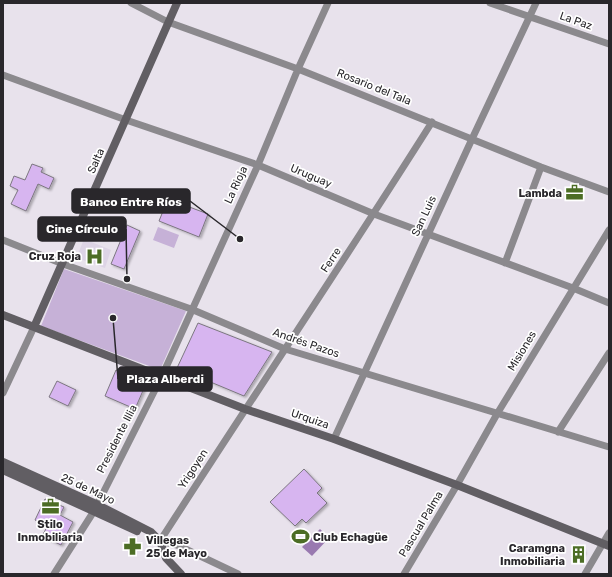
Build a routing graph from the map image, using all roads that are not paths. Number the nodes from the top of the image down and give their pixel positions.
1 (131, 3) edge
2 (177, 3) edge
3 (328, 3) edge
4 (490, 3) edge
5 (536, 3) edge
6 (530, 16) junction
7 (168, 22) junction
8 (609, 44) edge
9 (298, 69) junction
10 (3, 75) edge
11 (126, 120) junction
12 (432, 122) junction
13 (472, 139) junction
14 (258, 165) junction
15 (541, 166) junction
16 (609, 192) edge
17 (374, 214) junction
18 (609, 230) edge
19 (428, 234) junction
20 (3, 240) edge
21 (505, 263) junction
22 (63, 264) junction
23 (573, 288) junction
24 (609, 303) edge
25 (191, 309) junction
26 (3, 315) edge
27 (34, 327) junction
28 (285, 349) junction
29 (609, 353) edge
30 (364, 373) junction
31 (162, 376) junction
32 (3, 393) edge
33 (245, 409) junction
34 (497, 414) junction
35 (558, 432) junction
36 (334, 439) junction
37 (609, 447) edge
38 (3, 462) edge
39 (3, 470) edge
40 (457, 485) junction
41 (95, 507) junction
42 (609, 533) edge
43 (160, 541) junction
44 (606, 544) edge
45 (54, 574) edge
46 (181, 574) edge
47 (238, 574) edge
48 (404, 574) edge
49 (585, 574) edge

1 - 7 street, Rosario del Tala
2 - 7 street, Salta
3 - 9 street, La Rioja
4 - 6 street, La Paz
5 - 6 street, San Luis
6 - 8 street, La Paz
6 - 13 street, San Luis
7 - 9 street, Rosario del Tala
7 - 11 street, Salta
9 - 12 street, Rosario del Tala
9 - 14 street, La Rioja
10 - 11 street, Uruguay
11 - 14 street, Uruguay
11 - 22 street, Salta
12 - 13 street, Rosario del Tala
12 - 17 street, Ferre
13 - 15 street, Rosario del Tala
13 - 19 street, San Luis
14 - 17 street, Uruguay
14 - 25 street, La Rioja
15 - 16 street, Rosario del Tala
15 - 21 street
17 - 19 street, Uruguay
17 - 28 street, Ferre
18 - 23 street, Misiones
19 - 21 street, Uruguay
19 - 30 street, San Luis
20 - 22 street, Andrés Pazos
21 - 23 street, Uruguay
22 - 25 street, Andrés Pazos
22 - 27 street, Salta
23 - 24 street, Uruguay
23 - 34 street, Misiones
25 - 28 street, Andrés Pazos
25 - 31 street, La Rioja
26 - 27 street, Urquiza
27 - 31 street, Urquiza
27 - 32 street
28 - 30 street, Andrés Pazos
28 - 33 street, Ferre
29 - 35 street
30 - 34 street, Andrés Pazos
30 - 36 street, San Luis
31 - 33 street, Urquiza
31 - 41 street, Presidente Illia
33 - 36 street, Urquiza
33 - 43 street, Yrigoyen
34 - 35 street, Andrés Pazos
34 - 40 street, Misiones
35 - 37 street, Andrés Pazos
36 - 40 street, Urquiza
38 - 41 street, 25 de Mayo
39 - 41 street, 25 de Mayo
40 - 44 street, Urquiza
40 - 48 street, Pascual Palma
41 - 43 street, 25 de Mayo
41 - 45 street, Presidente Illia
42 - 44 street
43 - 46 street
43 - 47 street, 25 de Mayo
44 - 49 street

